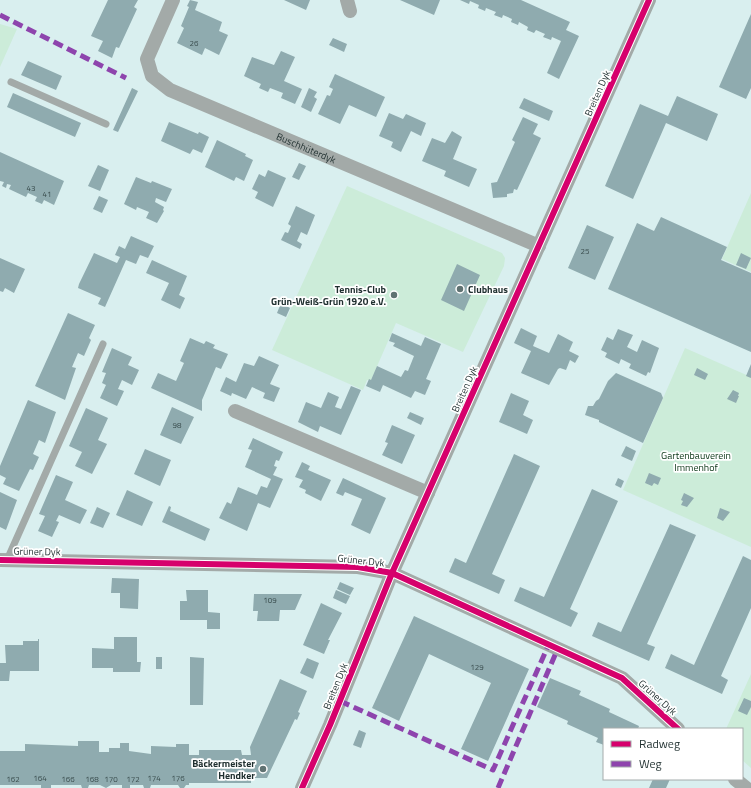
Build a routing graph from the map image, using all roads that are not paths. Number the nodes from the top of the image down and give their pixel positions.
1 (173, 0) edge
2 (649, 0) edge
3 (11, 82) dead end
4 (106, 124) dead end
5 (539, 246) junction
6 (103, 344) dead end
7 (235, 411) dead end
8 (428, 493) junction
9 (3, 560) edge
10 (392, 573) junction
11 (677, 728) edge
12 (736, 780) edge
13 (302, 788) edge
14 (746, 788) edge

1 - 5 street, Buschhüterdyk
2 - 5 street, Breiten Dyk
3 - 4 lane
5 - 8 street, Breiten Dyk
6 - 9 lane, Grüner Dyk
7 - 8 street
8 - 10 street, Breiten Dyk
9 - 10 street, Grüner Dyk
10 - 11 street, Grüner Dyk
10 - 13 street, Breiten Dyk
12 - 14 street

